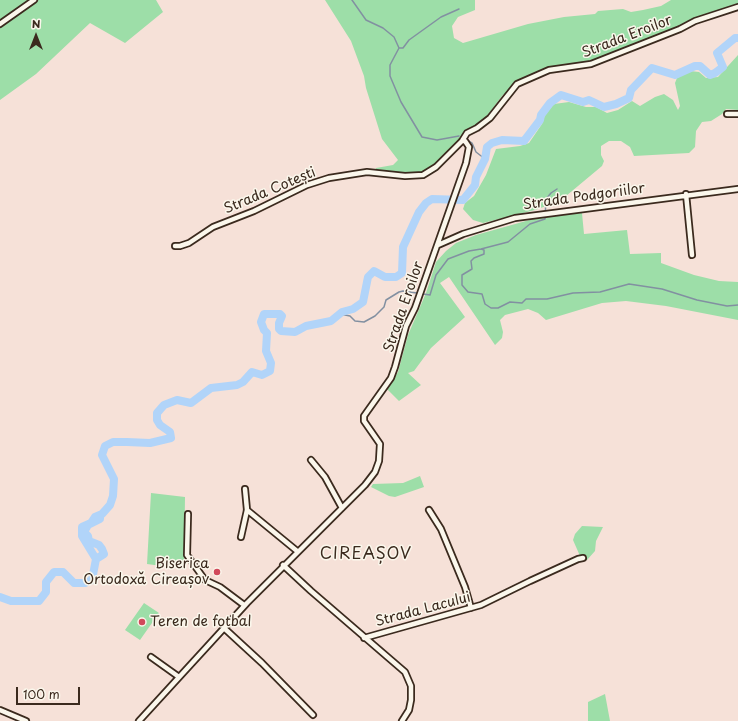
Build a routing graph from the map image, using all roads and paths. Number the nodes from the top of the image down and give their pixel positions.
1 (34, 0) edge
2 (738, 7) edge
3 (0, 24) edge
4 (727, 114) dead end
5 (738, 114) edge
6 (462, 141) junction
7 (738, 189) edge
8 (686, 194) junction
9 (438, 245) junction
10 (175, 246) dead end
11 (692, 255) dead end
12 (311, 460) dead end
13 (245, 489) dead end
14 (342, 508) junction
15 (247, 510) junction
16 (429, 510) dead end
17 (188, 514) dead end
18 (240, 537) dead end
19 (297, 551) junction
20 (583, 558) dead end
21 (284, 564) junction
22 (244, 605) junction
23 (471, 608) junction
24 (224, 628) junction
25 (364, 638) junction
26 (151, 656) dead end
27 (179, 677) junction
28 (0, 710) edge
29 (313, 715) dead end
30 (26, 721) edge
31 (139, 721) edge
32 (402, 721) edge

1 - 3 street
2 - 6 street, Strada Eroilor
4 - 5 street
6 - 9 street, Strada Eroilor
6 - 10 street, Strada Cotești
7 - 8 street, Strada Podgoriilor
8 - 9 street, Strada Podgoriilor
8 - 11 street
9 - 14 street, Strada Eroilor
12 - 14 street
13 - 15 street
14 - 19 street, Strada Eroilor
15 - 18 street
15 - 19 street
16 - 23 street
17 - 22 street
19 - 21 street, Strada Eroilor
20 - 23 street, Strada Lacului
21 - 22 street, Strada Eroilor
21 - 25 street
22 - 24 street, Strada Eroilor
23 - 25 street, Strada Lacului
24 - 27 street, Strada Eroilor
24 - 29 street
25 - 32 street, Strada Lacului
26 - 27 street
27 - 31 street, Strada Eroilor
28 - 30 street

